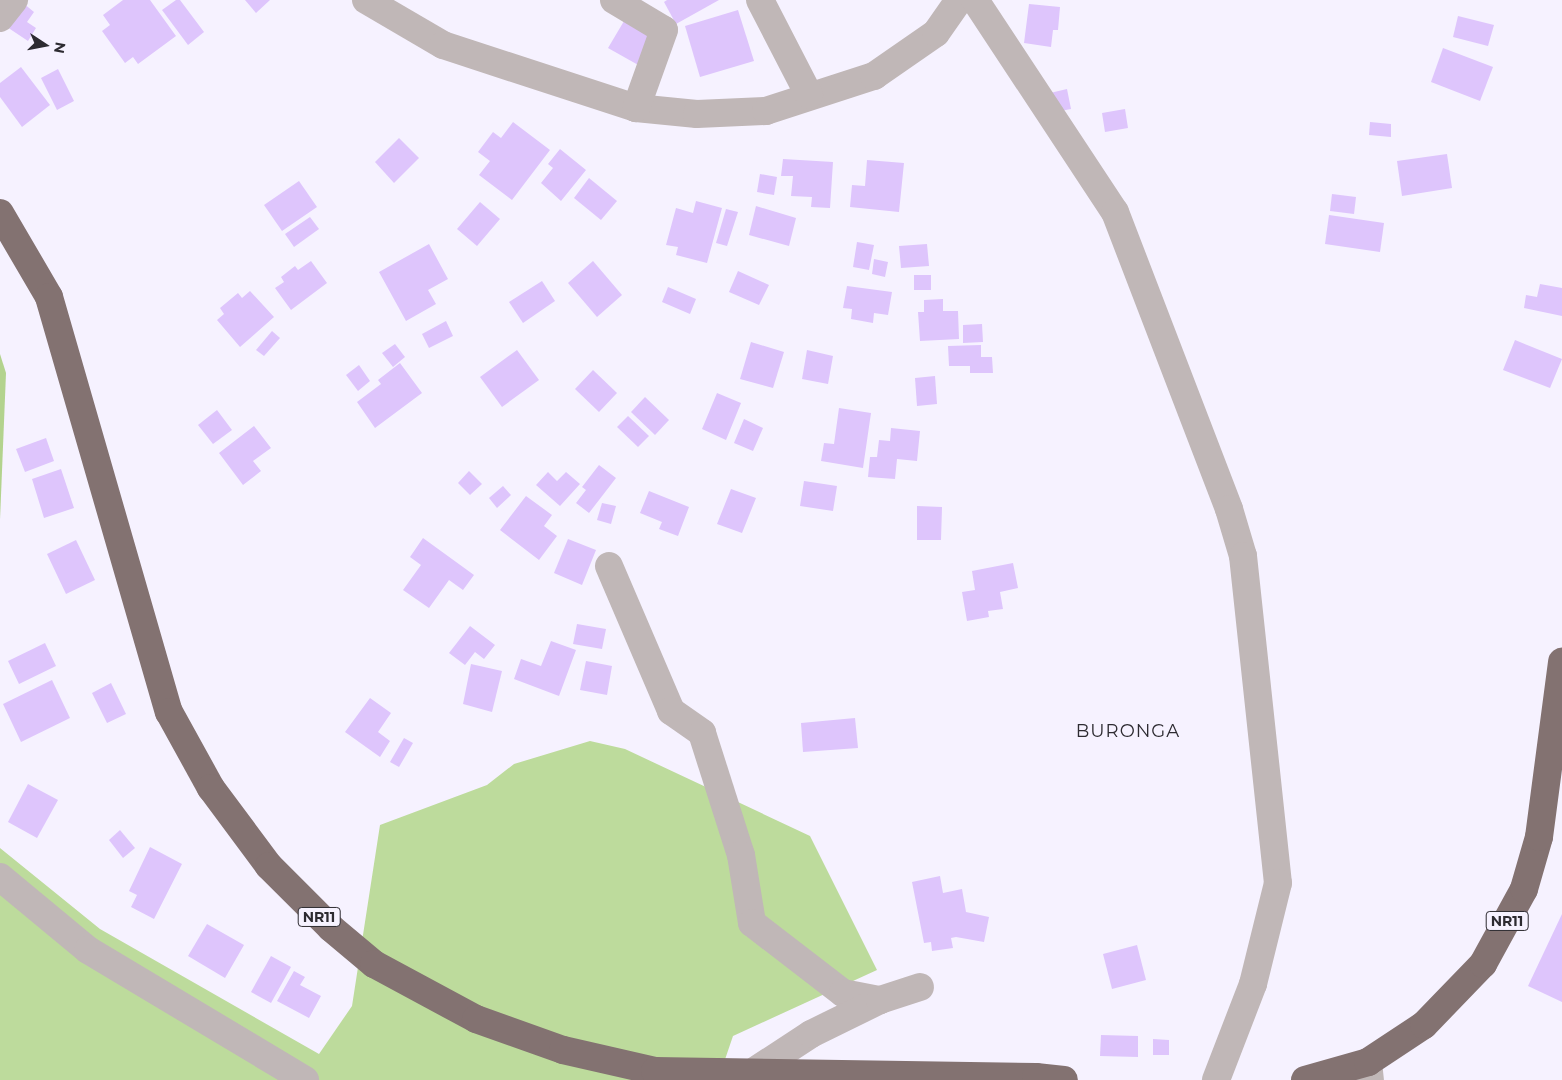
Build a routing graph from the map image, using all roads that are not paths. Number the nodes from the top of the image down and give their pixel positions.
1 (14, 0) edge
2 (366, 0) edge
3 (614, 0) edge
4 (760, 0) edge
5 (959, 0) edge
6 (975, 0) edge
7 (0, 18) edge
8 (810, 95) junction
9 (636, 108) junction
10 (0, 213) edge
11 (609, 566) dead end
12 (1562, 662) edge
13 (0, 877) edge
14 (920, 987) dead end
15 (880, 1000) junction
16 (1369, 1071) edge
17 (753, 1072) junction
18 (1036, 1078) edge
19 (305, 1080) edge
20 (1064, 1080) edge
21 (1216, 1080) edge
22 (1305, 1080) edge

1 - 7 street
2 - 9 street
3 - 9 street
4 - 8 street
5 - 8 street
6 - 21 street
8 - 9 street
10 - 17 highway, NR11
11 - 15 street
12 - 16 highway, NR11
13 - 19 street
14 - 15 street
15 - 17 street
16 - 22 highway, NR11
17 - 18 highway, NR11
18 - 20 highway, NR11

